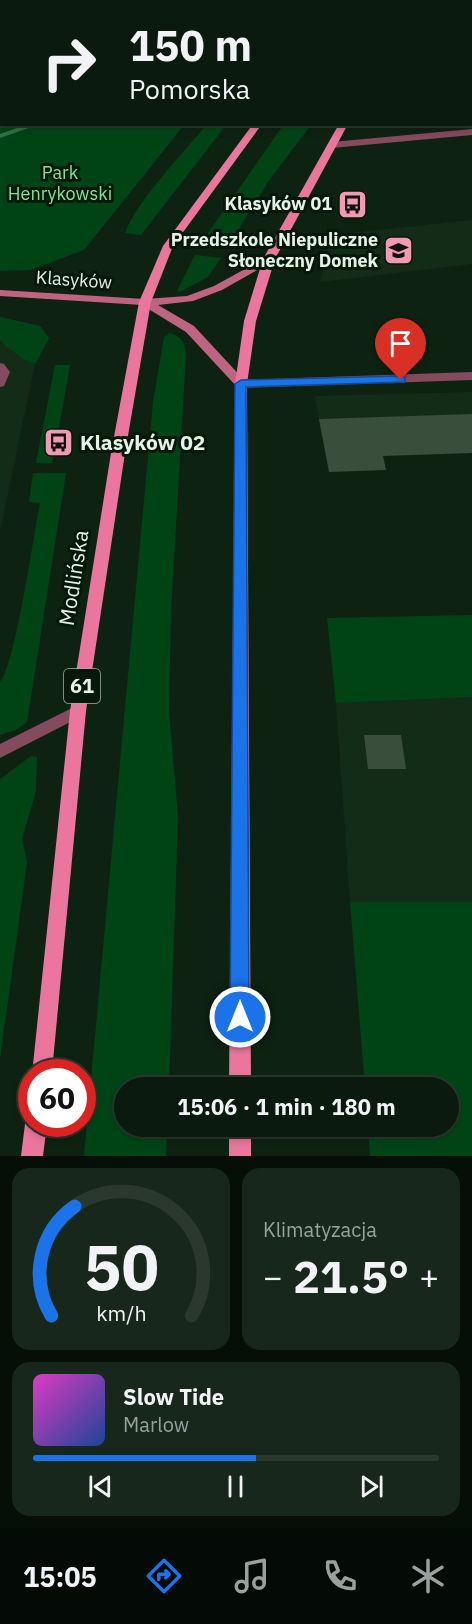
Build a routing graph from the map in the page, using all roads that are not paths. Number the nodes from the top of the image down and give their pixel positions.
1 (257, 126) edge
2 (343, 126) edge
3 (472, 132) edge
4 (332, 145) junction
5 (269, 259) junction
6 (0, 293) edge
7 (145, 302) junction
8 (0, 367) edge
9 (472, 376) edge
10 (0, 383) edge
11 (241, 384) junction
12 (78, 711) junction
13 (0, 752) edge
14 (42, 1059) edge
15 (240, 1077) edge
16 (34, 1137) edge
17 (240, 1137) edge
18 (32, 1156) edge
19 (240, 1156) edge

1 - 7 main road, Modlińska / 61
2 - 4 main road
3 - 4 street
4 - 5 main road
5 - 7 street, Klasyków
5 - 11 main road
6 - 7 street, Klasyków
7 - 11 street
7 - 12 main road, Modlińska / 61
8 - 10 street
9 - 11 street
11 - 15 main road
12 - 13 street
12 - 14 main road, Modlińska / 61
16 - 18 main road
17 - 19 main road

